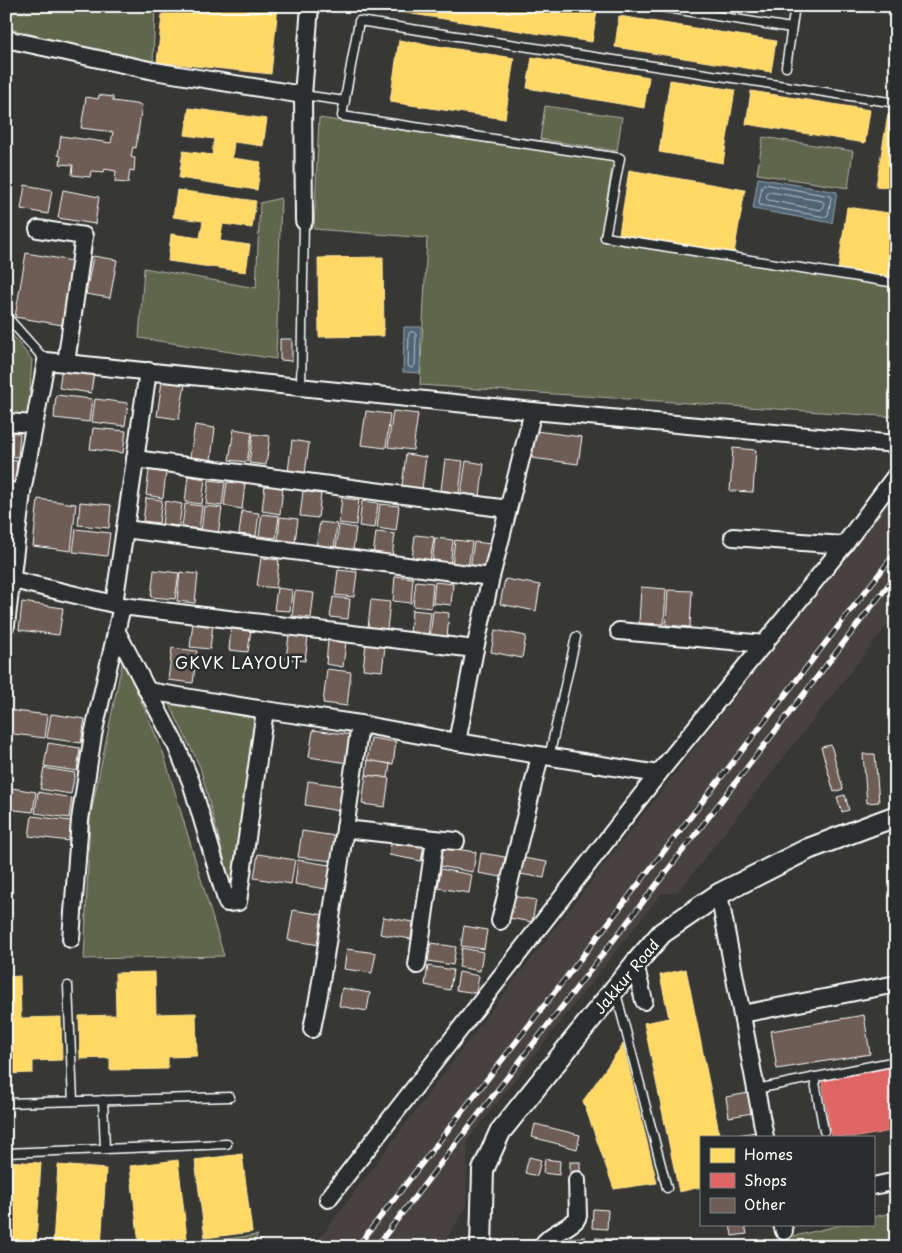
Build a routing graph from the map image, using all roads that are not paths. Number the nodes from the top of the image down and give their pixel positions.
1 (310, 6) edge
2 (655, 6) edge
3 (794, 6) edge
4 (791, 28) junction
5 (6, 39) edge
6 (786, 67) dead end
7 (304, 95) junction
8 (344, 101) junction
9 (896, 103) edge
10 (304, 221) joint
11 (38, 229) dead end
12 (896, 283) edge
13 (6, 316) edge
14 (46, 361) junction
15 (66, 363) junction
16 (148, 371) junction
17 (301, 387) junction
18 (533, 411) junction
19 (6, 422) edge
20 (34, 424) junction
21 (896, 444) edge
22 (135, 459) junction
23 (896, 475) edge
24 (14, 492) edge
25 (508, 509) junction
26 (125, 529) junction
27 (733, 537) dead end
28 (844, 545) junction
29 (10, 557) edge
30 (491, 577) junction
31 (12, 580) junction
32 (118, 605) junction
33 (6, 623) edge
34 (116, 630) junction
35 (619, 631) dead end
36 (576, 637) dead end
37 (765, 644) junction
38 (475, 649) junction
39 (148, 690) junction
40 (265, 710) junction
41 (360, 724) junction
42 (458, 742) junction
43 (544, 756) junction
44 (658, 774) junction
45 (896, 816) edge
46 (345, 829) junction
47 (435, 839) junction
48 (456, 841) dead end
49 (719, 894) junction
50 (500, 921) dead end
51 (72, 939) dead end
52 (635, 964) junction
53 (417, 965) dead end
54 (896, 984) edge
55 (68, 986) dead end
56 (615, 989) junction
57 (644, 1001) dead end
58 (742, 1014) junction
59 (312, 1030) dead end
60 (896, 1061) edge
61 (814, 1077) junction
62 (756, 1089) junction
63 (230, 1097) dead end
64 (103, 1100) junction
65 (73, 1101) junction
66 (6, 1103) edge
67 (824, 1131) dead end
68 (766, 1136) edge
69 (227, 1144) dead end
70 (105, 1149) junction
71 (6, 1153) edge
72 (577, 1180) dead end
73 (896, 1181) edge
74 (874, 1186) edge
75 (667, 1188) dead end
76 (328, 1199) dead end
77 (482, 1247) edge
78 (542, 1247) edge

1 - 7 street
2 - 4 lane
3 - 4 lane
4 - 6 lane
5 - 7 street
7 - 8 lane
7 - 10 street
8 - 9 lane
8 - 12 lane
10 - 17 lane
11 - 15 street
13 - 14 lane
14 - 15 street
14 - 20 street
15 - 16 street
16 - 17 street
16 - 22 street
17 - 18 street
18 - 21 street
18 - 25 street
19 - 20 street
20 - 24 street
22 - 25 street
22 - 26 street
23 - 28 street
24 - 29 street
25 - 30 street
26 - 30 street
26 - 32 street
27 - 28 street
28 - 37 street
29 - 31 street
30 - 38 street
31 - 32 street
31 - 33 street
32 - 34 street
32 - 38 street
34 - 39 street
34 - 51 street
35 - 37 street
36 - 43 lane
37 - 44 street
38 - 42 street
39 - 40 street
39 - 40 street
40 - 41 street
41 - 42 street
41 - 46 street
42 - 43 street
43 - 44 street
43 - 50 street
44 - 76 street
45 - 49 street, Jakkur Road
46 - 47 street
46 - 59 street
47 - 48 street
47 - 53 street
49 - 52 street, Jakkur Road
49 - 58 street
52 - 56 street, Jakkur Road
52 - 57 street
54 - 58 street
55 - 65 lane
56 - 75 lane
56 - 77 street, Jakkur Road
58 - 62 street
60 - 61 lane
61 - 62 lane
61 - 67 lane
62 - 68 street
63 - 64 lane
64 - 65 lane
64 - 70 lane
65 - 66 lane
69 - 70 lane
70 - 71 lane
72 - 78 street
73 - 74 street

